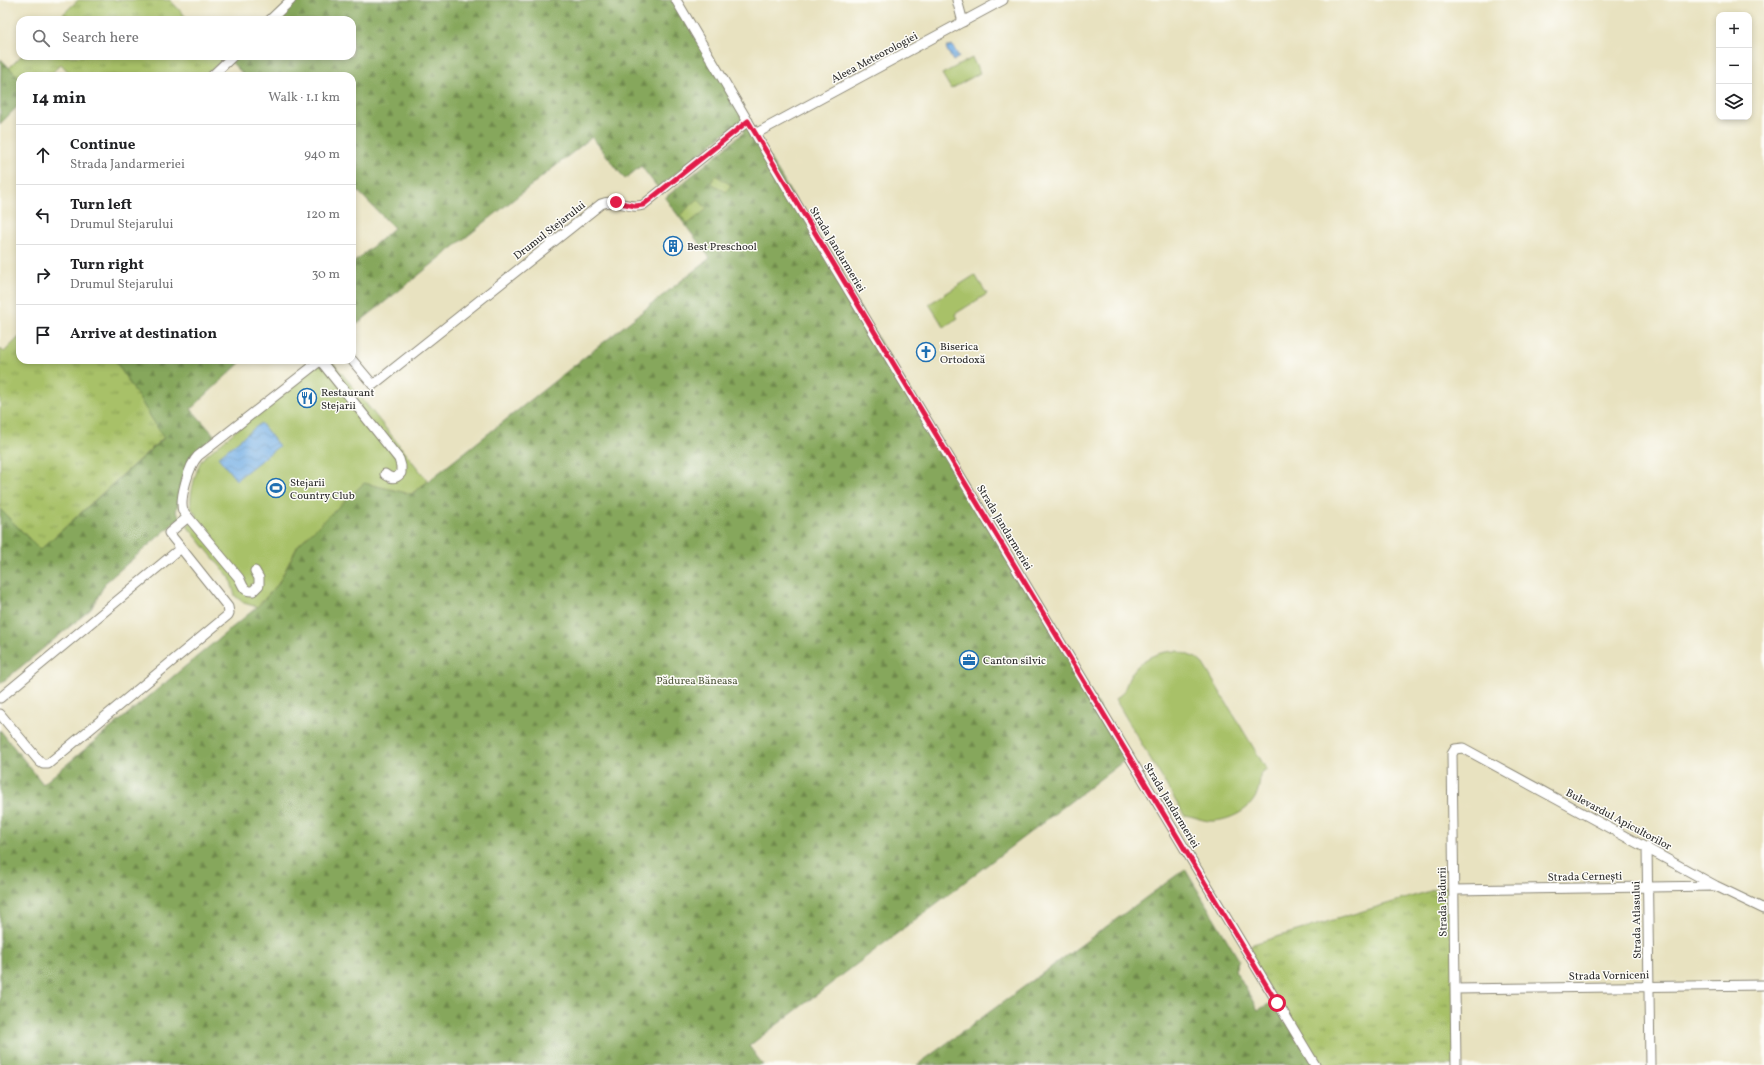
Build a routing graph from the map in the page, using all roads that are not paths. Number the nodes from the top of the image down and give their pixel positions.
1 (291, 0) edge
2 (676, 0) edge
3 (957, 0) edge
4 (1003, 0) edge
5 (274, 16) edge
6 (963, 22) junction
7 (229, 60) edge
8 (216, 72) edge
9 (748, 121) junction
10 (755, 134) junction
11 (315, 364) edge
12 (323, 364) edge
13 (355, 364) edge
14 (385, 474) dead end
15 (188, 517) junction
16 (181, 548) junction
17 (255, 571) dead end
18 (0, 698) edge
19 (0, 714) edge
20 (1463, 748) joint
21 (1647, 847) junction
22 (1716, 886) junction
23 (1648, 887) junction
24 (1454, 890) junction
25 (1764, 909) edge
26 (1764, 985) edge
27 (1648, 986) junction
28 (1455, 990) junction
29 (1315, 1065) edge
30 (1456, 1065) edge
31 (1650, 1065) edge

1 - 5 street
2 - 9 street, Strada Jandarmeriei
3 - 6 street
4 - 6 street, Aleea Meteorologiei
6 - 10 street, Aleea Meteorologiei
7 - 8 street
9 - 10 street, Strada Jandarmeriei
9 - 13 street, Drumul Stejarului
10 - 29 street, Strada Jandarmeriei
11 - 15 street
12 - 14 street
15 - 16 street
15 - 17 street
16 - 18 street
16 - 19 street
20 - 21 street, Bulevardul Apicultorilor
20 - 24 street, Strada Pădurii
21 - 22 street, Bulevardul Apicultorilor
21 - 23 street, Strada Atlasului
22 - 23 street, Strada Cernești
22 - 25 street, Bulevardul Apicultorilor
23 - 24 street, Strada Cernești
23 - 27 street, Strada Atlasului
24 - 28 street, Strada Pădurii
26 - 27 street, Strada Vorniceni
27 - 28 street, Strada Vorniceni
27 - 31 street, Strada Atlasului
28 - 30 street, Strada Pădurii

